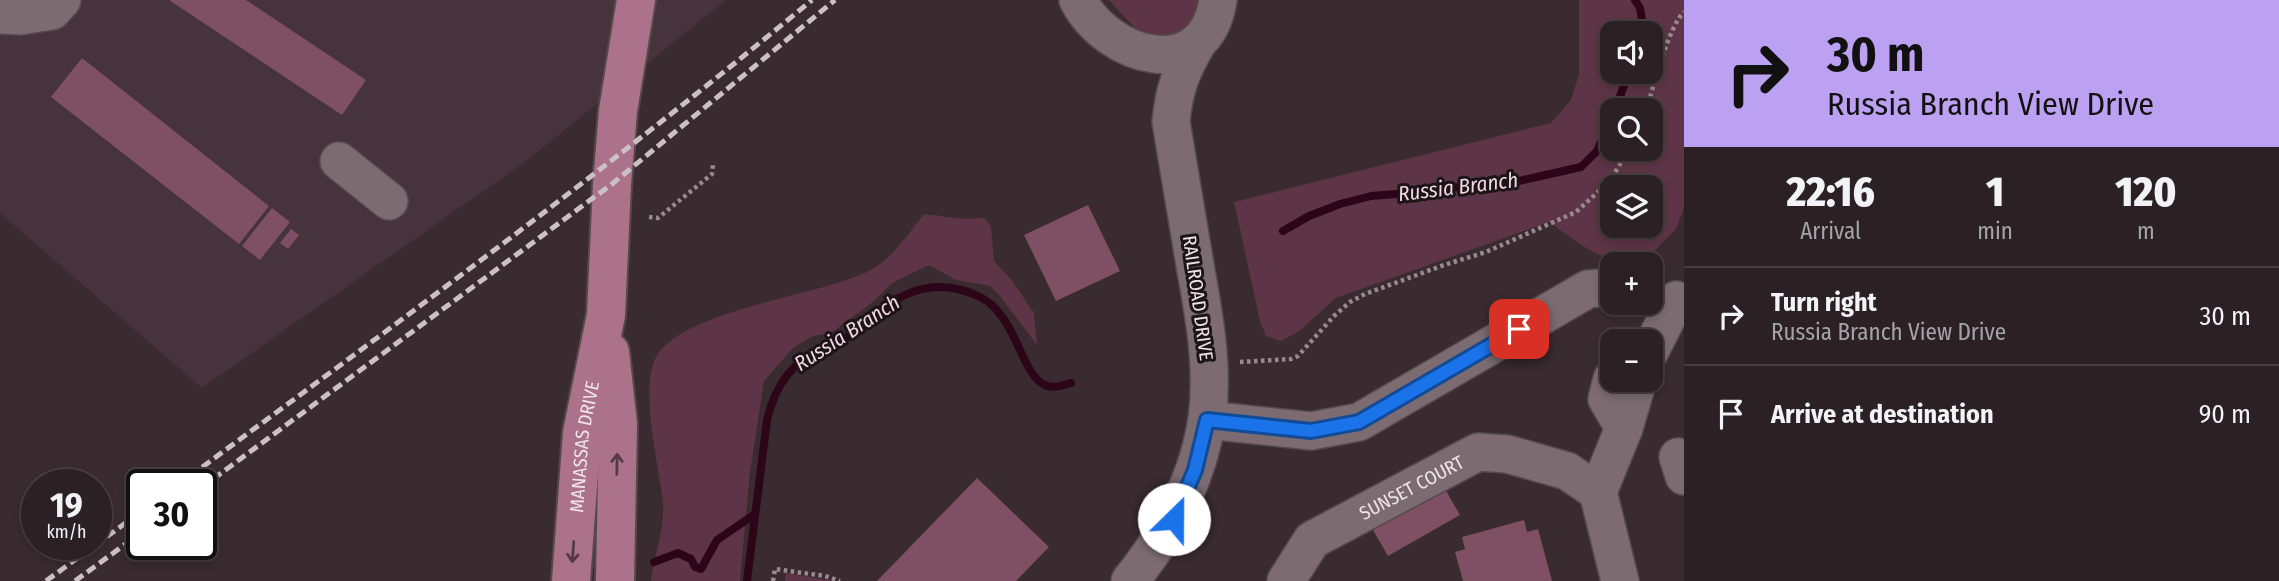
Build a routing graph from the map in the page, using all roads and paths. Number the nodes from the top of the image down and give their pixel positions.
1 (62, 0) edge
2 (611, 0) edge
3 (636, 0) edge
4 (1078, 0) edge
5 (1218, 0) edge
6 (1684, 12) edge
7 (0, 15) edge
8 (1198, 42) junction
9 (1121, 44) junction
10 (1650, 98) edge
11 (618, 111) junction
12 (1171, 122) junction
13 (339, 161) dead end
14 (1622, 161) edge
15 (713, 165) dead end
16 (389, 201) dead end
17 (649, 217) dead end
18 (1600, 288) edge
19 (1670, 290) edge
20 (606, 315) junction
21 (1657, 329) edge
22 (1208, 365) junction
23 (1608, 392) edge
24 (1634, 392) edge
25 (1207, 420) junction
26 (1624, 428) junction
27 (1598, 492) junction
28 (571, 581) edge
29 (615, 581) edge
30 (773, 581) edge
31 (840, 581) edge
32 (1130, 581) edge
33 (1286, 581) edge
34 (1620, 581) edge

1 - 7 street
2 - 11 main road, MANASSAS DRIVE
3 - 11 main road, MANASSAS DRIVE
4 - 9 street, RAILROAD DRIVE
5 - 8 street, RAILROAD DRIVE
6 - 10 path
8 - 9 street, RAILROAD DRIVE
8 - 12 street, RAILROAD DRIVE
9 - 12 street, RAILROAD DRIVE
11 - 20 main road, MANASSAS DRIVE
12 - 22 street, RAILROAD DRIVE
13 - 16 street
14 - 22 path
15 - 17 path
18 - 25 street
19 - 21 street
20 -> 28 main road, MANASSAS DRIVE
29 -> 20 main road, MANASSAS DRIVE
22 - 25 street, RAILROAD DRIVE
23 - 26 street
24 - 26 street
25 - 32 street, RAILROAD DRIVE
26 - 27 street
27 - 33 street, SUNSET COURT
27 - 34 street
30 - 31 path

